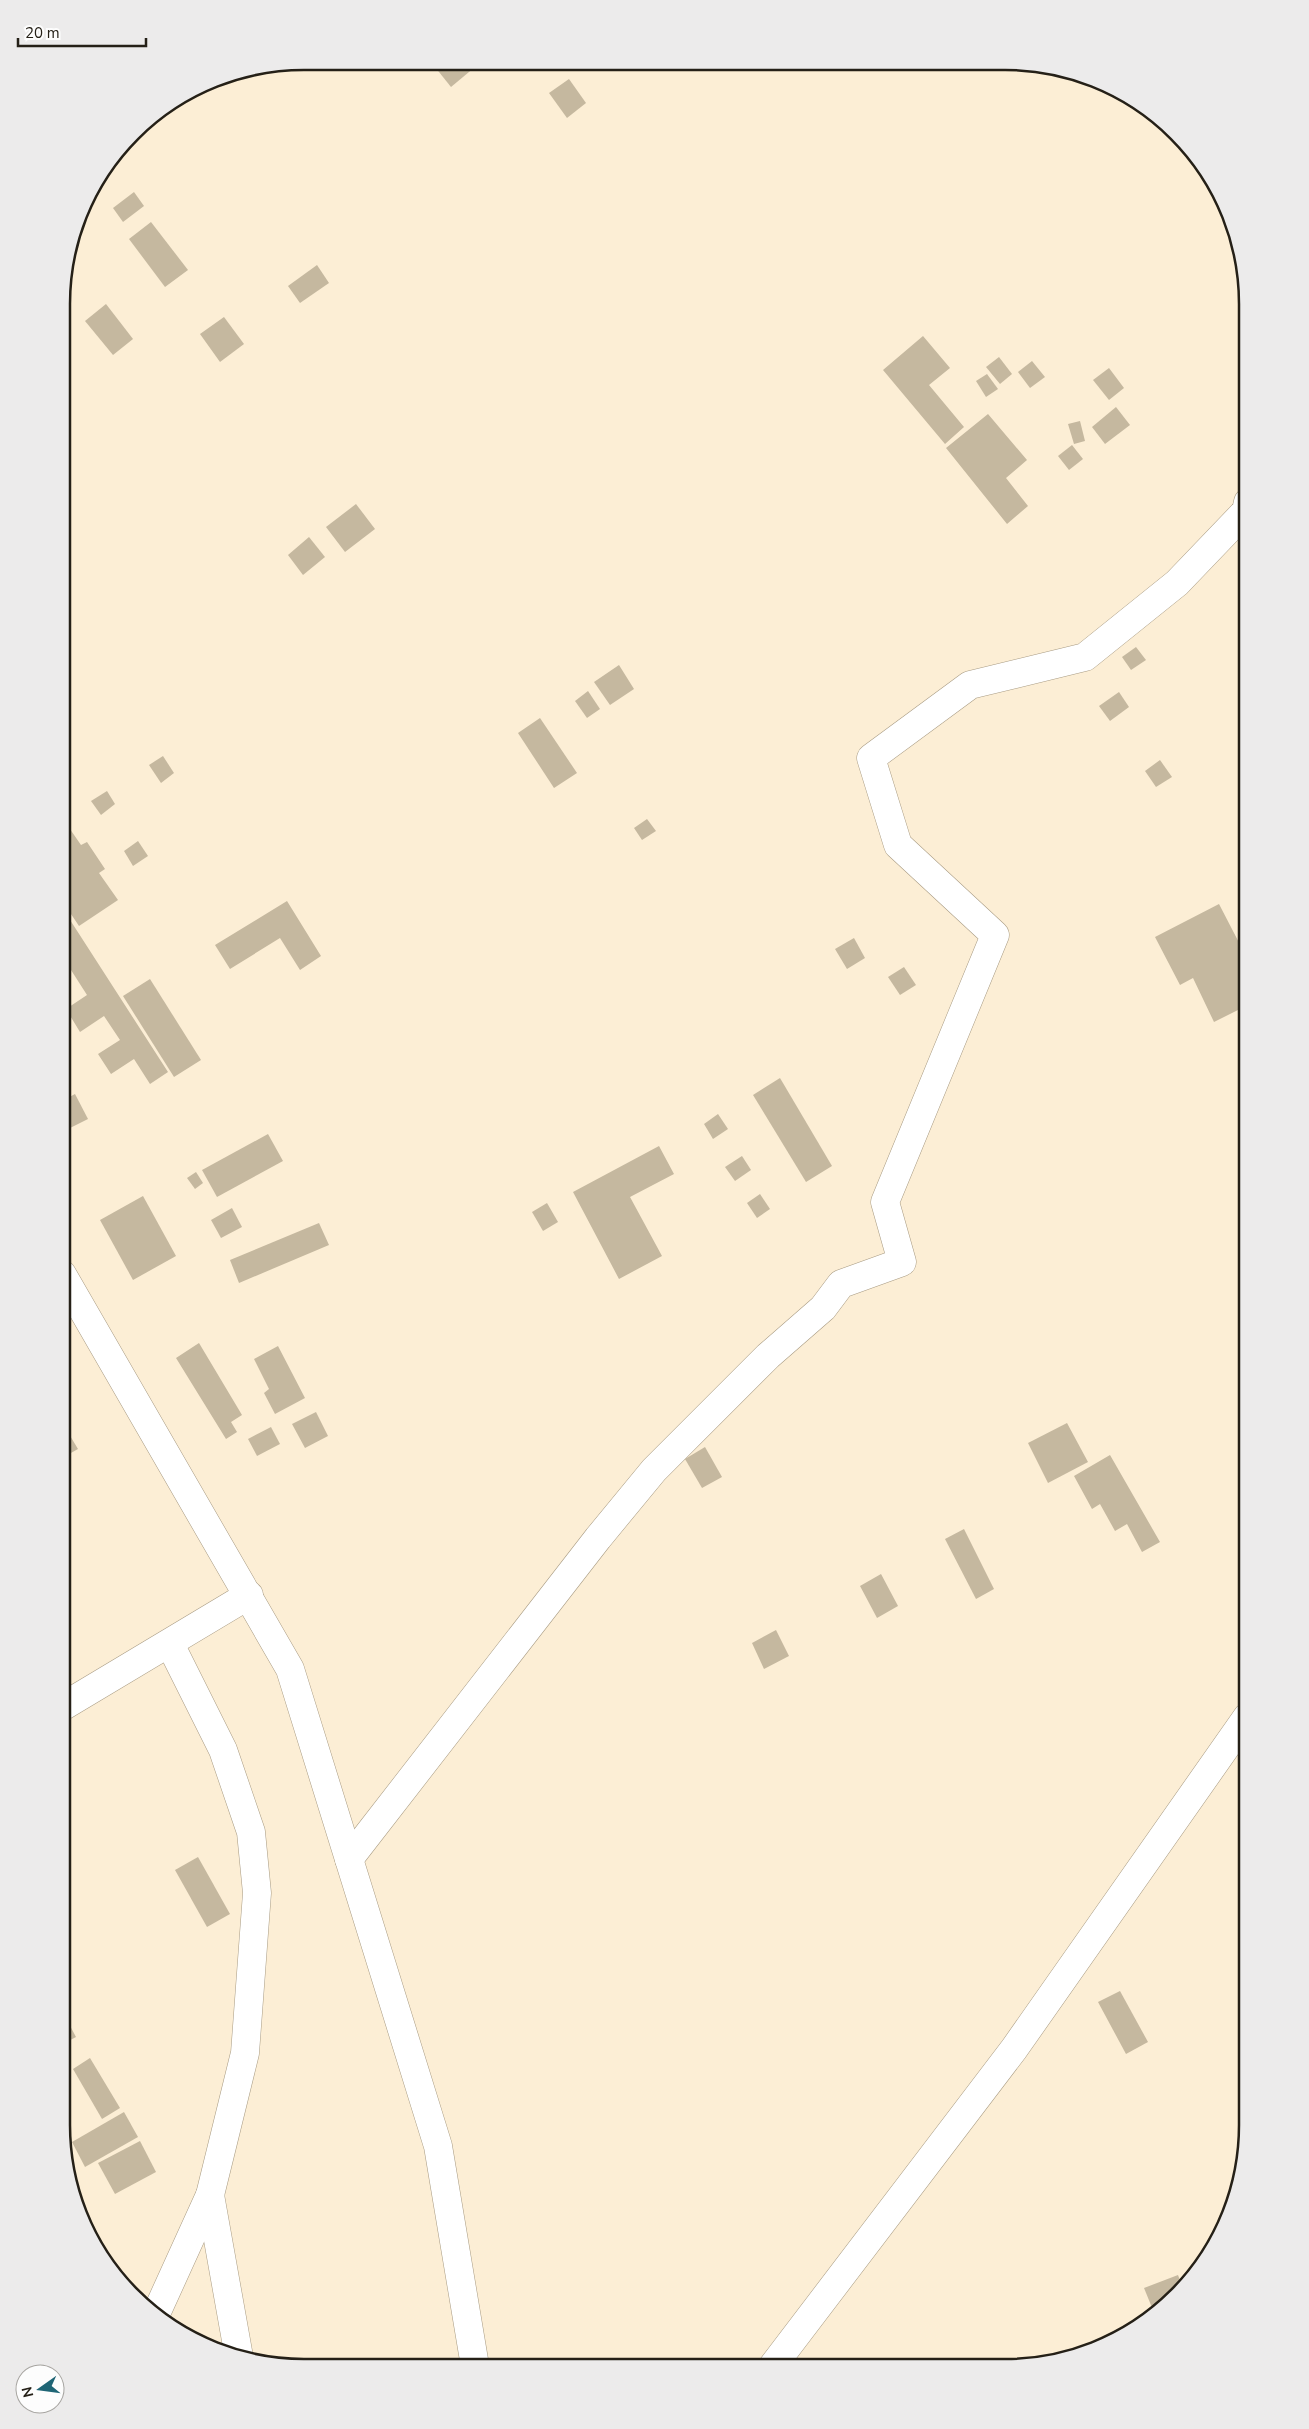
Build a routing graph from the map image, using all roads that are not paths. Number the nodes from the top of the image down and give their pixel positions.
1 (1239, 518) edge
2 (70, 1288) edge
3 (249, 1596) junction
4 (170, 1644) junction
5 (70, 1702) edge
6 (1239, 1728) edge
7 (349, 1859) junction
8 (210, 2195) junction
9 (158, 2309) edge
10 (238, 2349) edge
11 (474, 2359) edge
12 (778, 2359) edge

1 - 7 street
2 - 3 street
3 - 4 street
3 - 7 street
4 - 5 street
4 - 8 street
6 - 12 street
7 - 11 street
8 - 9 street
8 - 10 street

